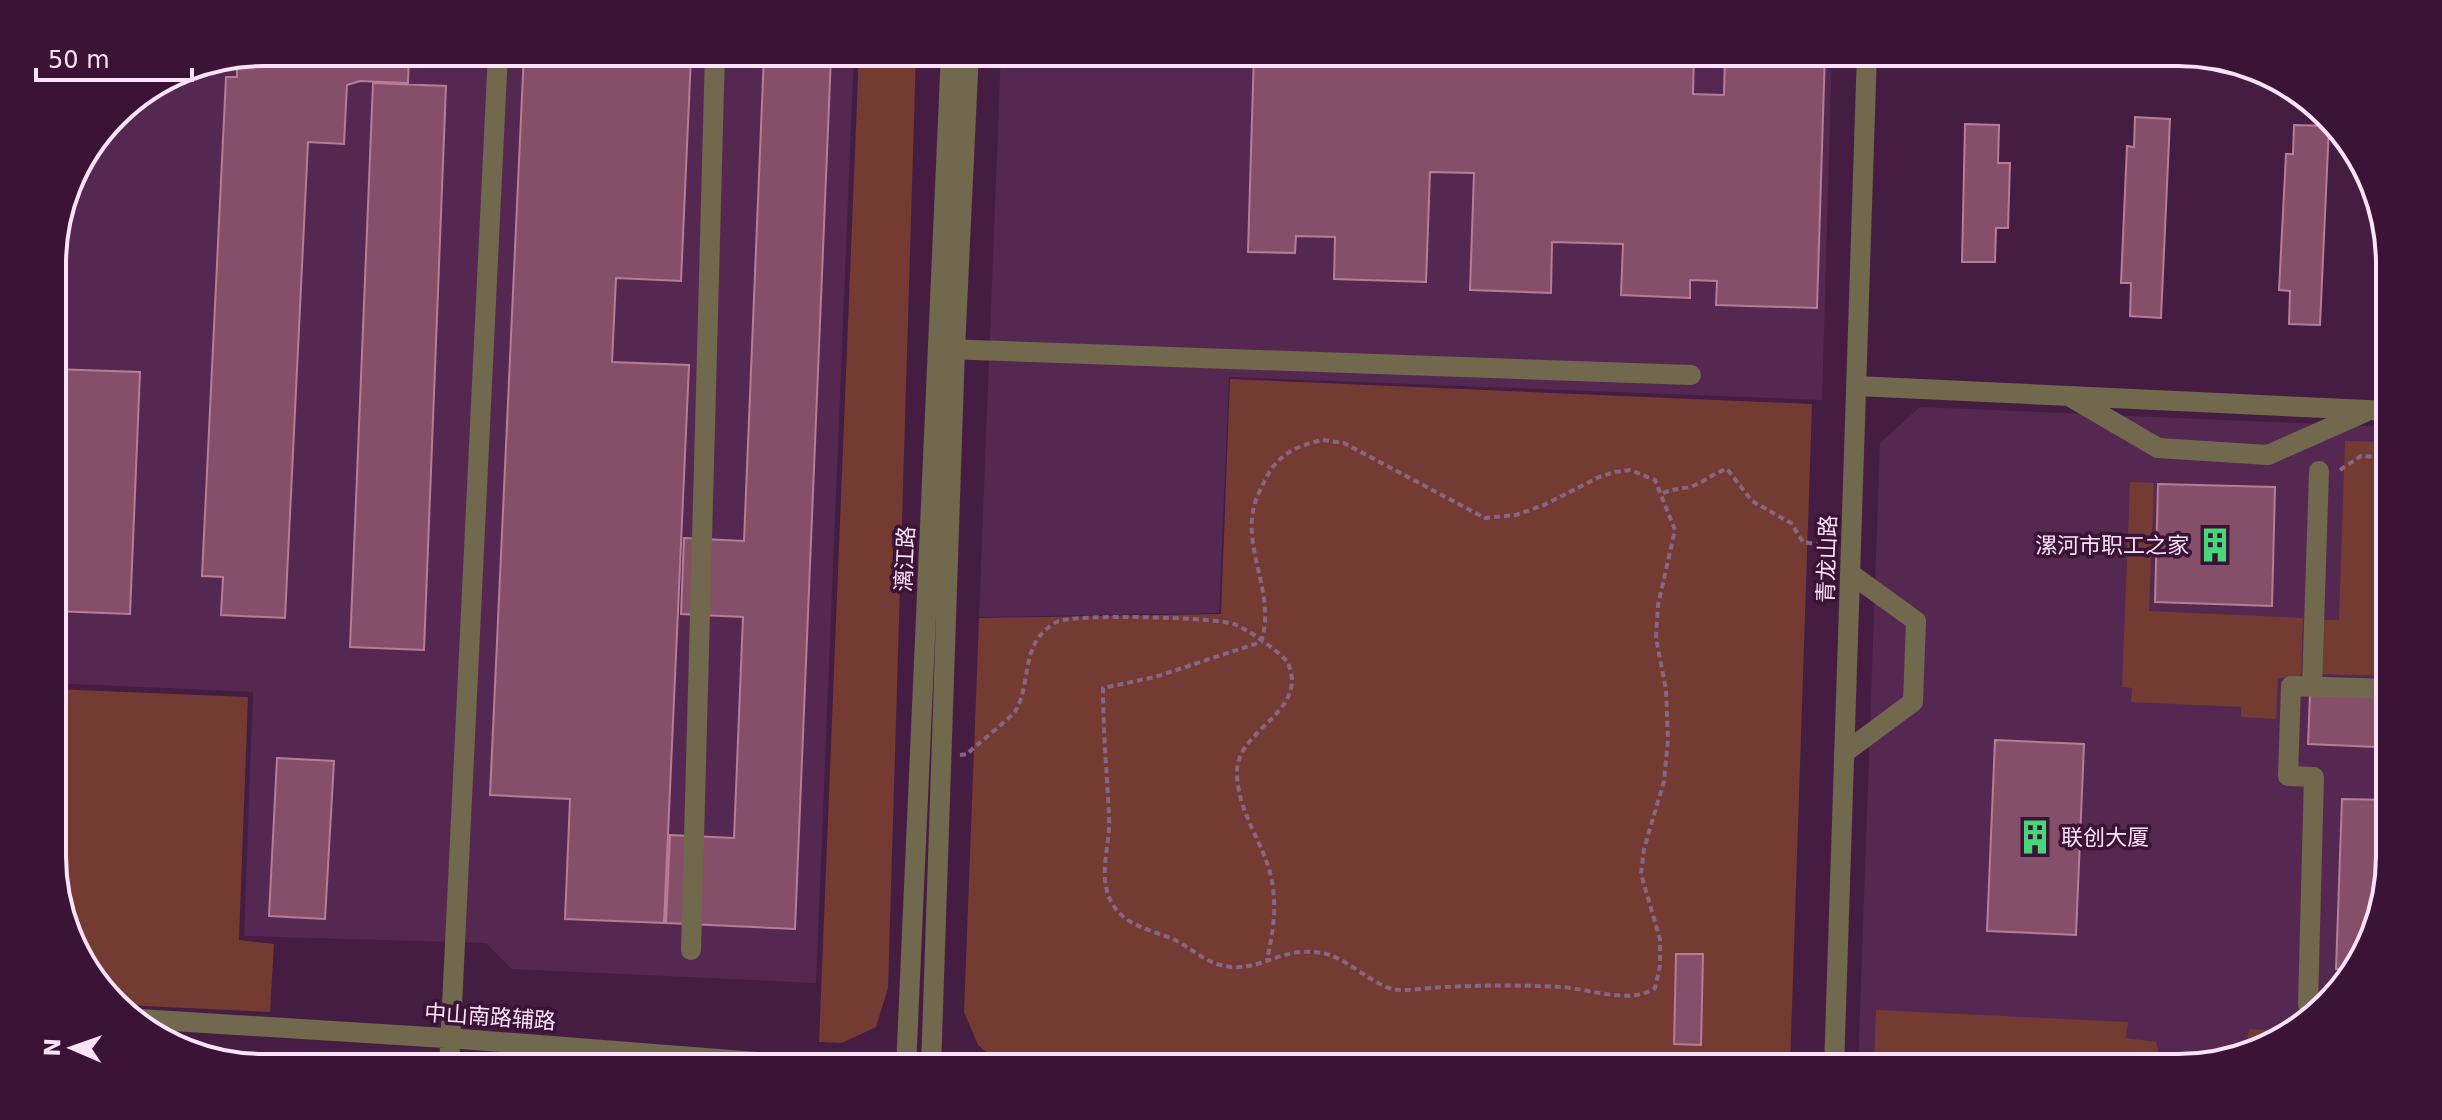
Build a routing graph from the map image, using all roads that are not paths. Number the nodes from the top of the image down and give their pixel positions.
1 (497, 66) edge
2 (715, 66) edge
3 (951, 66) edge
4 (968, 66) edge
5 (1867, 66) edge
6 (947, 349) junction
7 (1691, 375) dead end
8 (1857, 386) junction
9 (2066, 394) junction
10 (2376, 410) edge
11 (2376, 411) edge
12 (2319, 477) road end
13 (1851, 574) junction
14 (2312, 687) junction
15 (2376, 689) edge
16 (1844, 753) junction
17 (691, 950) dead end
18 (2310, 1004) edge
19 (153, 1020) edge
20 (450, 1038) junction
21 (449, 1054) edge
22 (656, 1054) edge
23 (907, 1054) edge
24 (931, 1054) edge
25 (1834, 1054) edge

1 - 20 street
2 - 17 street
3 - 6 street, 漓江路
4 - 6 street, 漓江路
5 - 8 street, 青龙山路
6 - 7 street
6 - 23 street, 漓江路
6 - 24 street, 漓江路
8 - 9 street
8 - 13 street, 青龙山路
9 - 10 street
9 - 11 street
12 - 14 street
13 - 16 street, 青龙山路
13 - 16 street
14 - 15 street
14 - 18 street
16 - 25 street, 青龙山路
19 - 20 street, 中山南路辅路
20 - 21 street
20 - 22 street, 中山南路辅路

